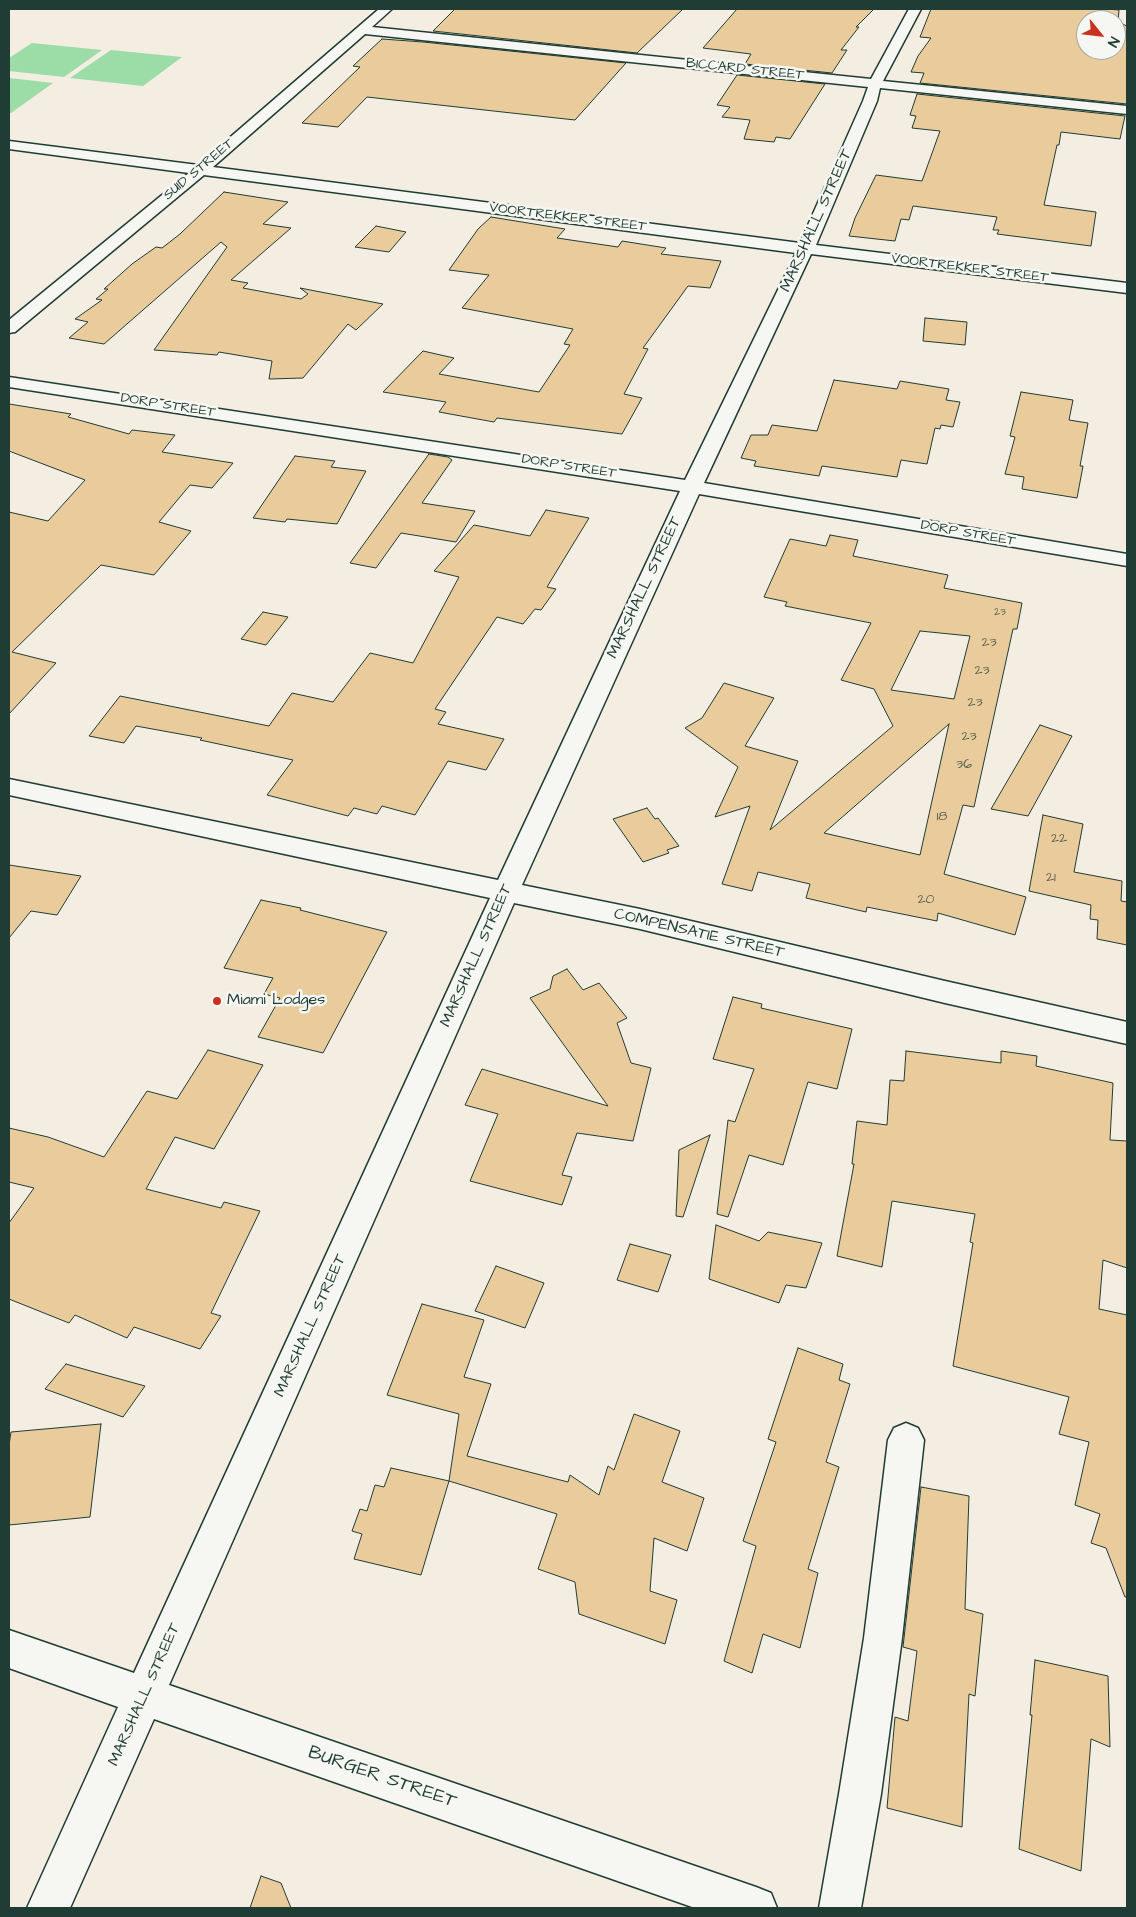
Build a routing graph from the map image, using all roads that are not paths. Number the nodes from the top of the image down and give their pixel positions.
1 (386, 9) edge
2 (915, 9) edge
3 (363, 30) junction
4 (874, 84) junction
5 (1127, 110) edge
6 (9, 145) edge
7 (200, 170) junction
8 (806, 249) junction
9 (1127, 288) edge
10 (9, 328) edge
11 (9, 382) edge
12 (692, 486) junction
13 (1127, 560) edge
14 (9, 787) edge
15 (506, 892) junction
16 (1127, 1033) edge
17 (906, 1440) dead end
18 (9, 1649) edge
19 (144, 1696) junction
20 (48, 1908) edge
21 (756, 1908) edge
22 (840, 1908) edge

1 - 3 street, SUID STREET
2 - 4 street, MARSHALL STREET
3 - 4 street, BICCARD STREET
3 - 7 street, SUID STREET
4 - 5 street, BICCARD STREET
4 - 8 street, MARSHALL STREET
6 - 7 street, VOORTREKKER STREET
7 - 8 street, VOORTREKKER STREET
7 - 10 street, SUID STREET
8 - 9 street, VOORTREKKER STREET
8 - 12 street, MARSHALL STREET
11 - 12 street, DORP STREET
12 - 13 street, DORP STREET
12 - 15 street, MARSHALL STREET
14 - 15 street, COMPENSATIE STREET
15 - 16 street, COMPENSATIE STREET
15 - 19 street, MARSHALL STREET
17 - 22 street
18 - 19 street, BURGER STREET
19 - 20 street, MARSHALL STREET
19 - 21 street, BURGER STREET

